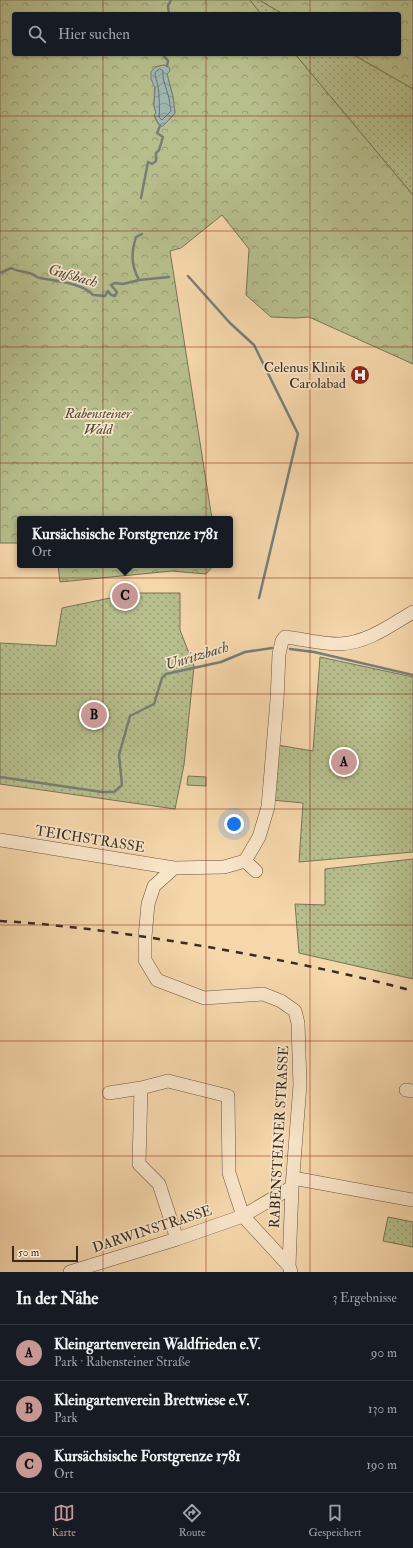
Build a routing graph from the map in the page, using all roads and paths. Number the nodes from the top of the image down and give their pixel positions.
1 (413, 612) edge
2 (0, 840) edge
3 (245, 861) junction
4 (174, 868) junction
5 (256, 871) dead end
6 (141, 1088) junction
7 (109, 1093) dead end
8 (293, 1182) junction
9 (413, 1200) edge
10 (243, 1216) junction
11 (176, 1239) junction
12 (290, 1269) edge
13 (70, 1272) edge

1 - 3 street
2 - 4 street, TEICHSTRASSE
3 - 4 street
3 - 5 street
4 - 8 street, RABENSTEINER STRASSE
6 - 7 street
6 - 10 street
6 - 11 street
8 - 9 street
8 - 10 street, DARWINSTRASSE
8 - 12 street, RABENSTEINER STRASSE
10 - 11 street, DARWINSTRASSE
10 - 12 street
11 - 13 street, DARWINSTRASSE

